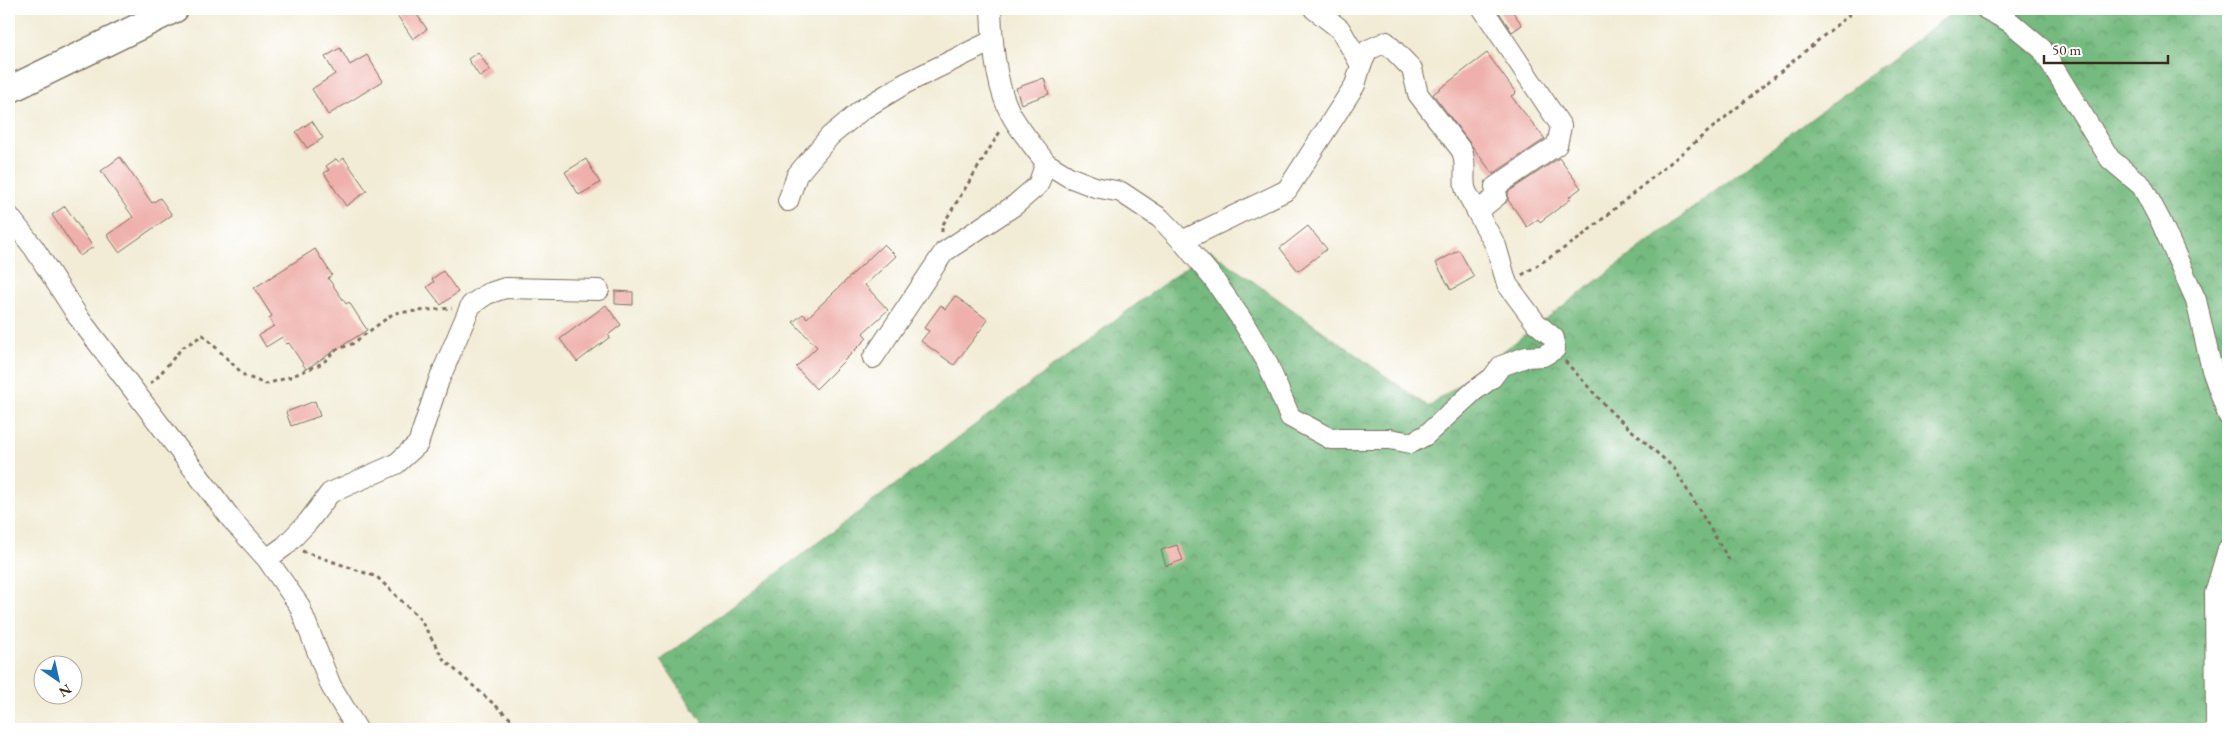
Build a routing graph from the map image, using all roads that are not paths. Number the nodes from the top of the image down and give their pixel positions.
1 (175, 9) edge
2 (991, 9) edge
3 (1314, 9) edge
4 (1483, 9) edge
5 (1986, 9) edge
6 (992, 41) junction
7 (1361, 65) junction
8 (9, 90) edge
9 (1046, 163) junction
10 (788, 201) dead end
11 (1477, 212) junction
12 (9, 216) edge
13 (1182, 241) junction
14 (599, 290) dead end
15 (873, 358) dead end
16 (2228, 416) edge
17 (2228, 549) edge
18 (267, 559) junction
19 (357, 729) edge
20 (2216, 729) edge

1 - 8 main road
2 - 6 street
3 - 7 street
4 - 11 street
5 - 16 street
6 - 9 street
6 - 10 street
7 - 11 street
7 - 13 street
9 - 13 street
9 - 15 street
11 - 13 street
12 - 18 street
14 - 18 street
17 - 20 street
18 - 19 street

